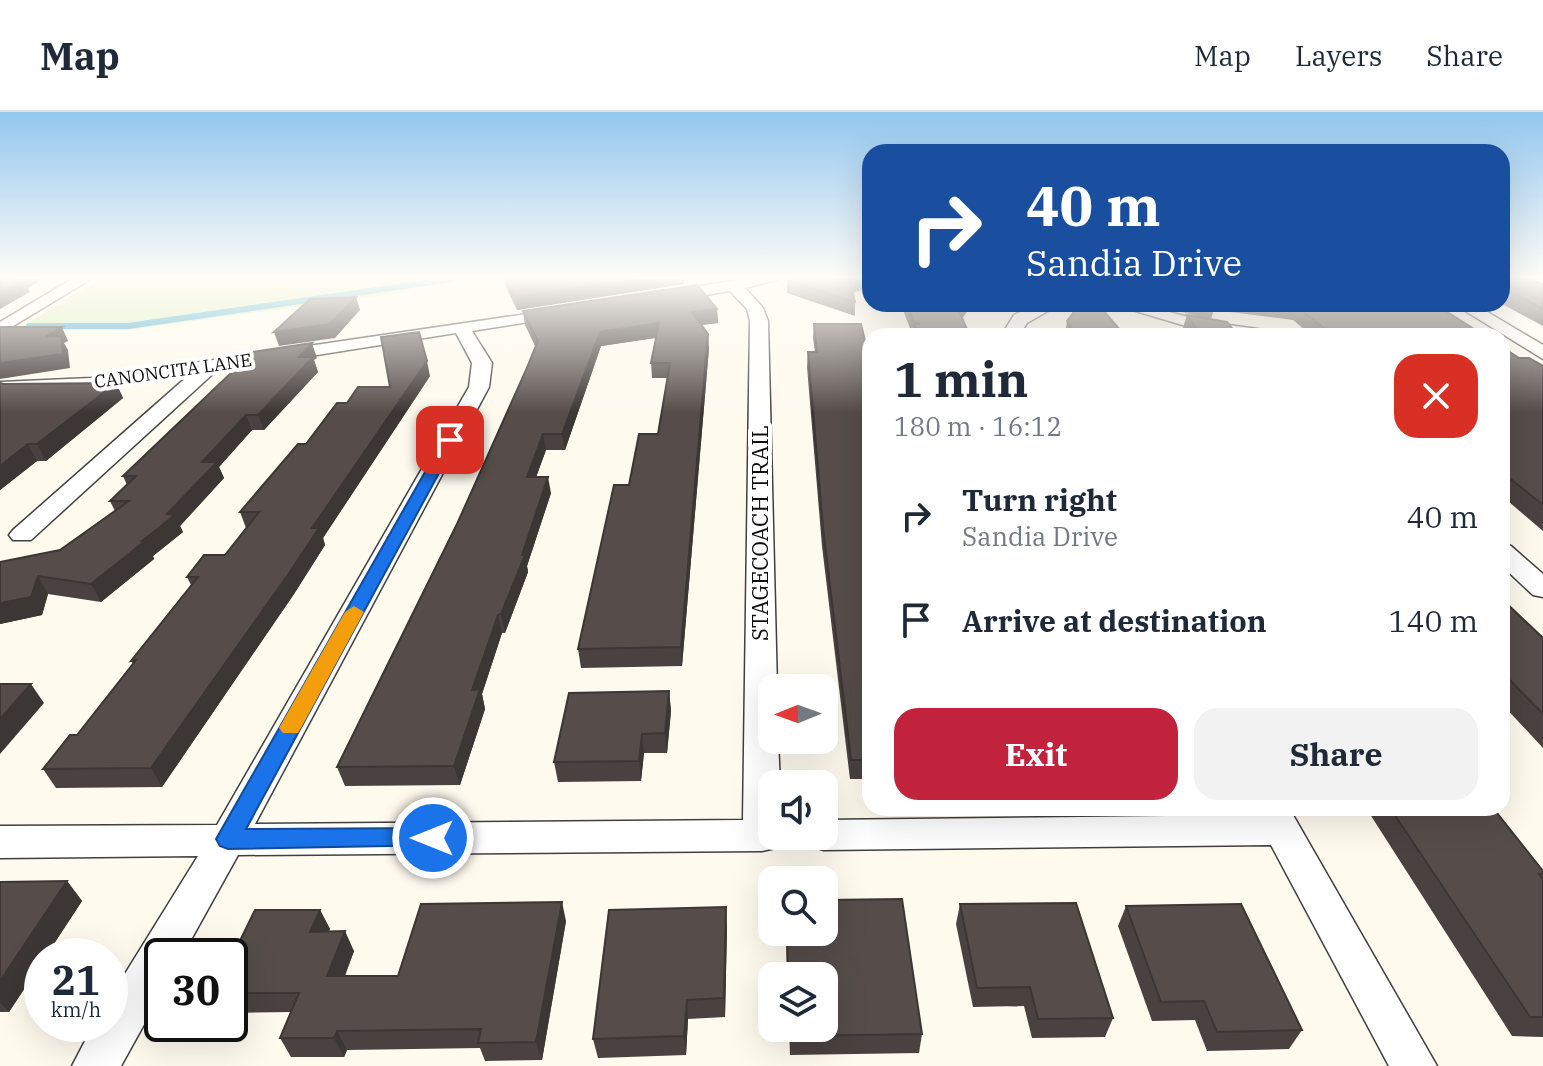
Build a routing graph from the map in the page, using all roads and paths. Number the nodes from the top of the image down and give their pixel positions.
1 (485, 324) edge
2 (759, 324) edge
3 (1192, 324) edge
4 (461, 327) junction
5 (1220, 328) edge
6 (1510, 337) edge
7 (1510, 337) edge
8 (1543, 337) edge
9 (1543, 353) edge
10 (209, 367) junction
11 (0, 388) edge
12 (22, 535) dead end
13 (1510, 559) edge
14 (1543, 589) edge
15 (766, 770) edge
16 (1276, 819) edge
17 (838, 835) edge
18 (758, 836) edge
19 (228, 839) junction
20 (0, 842) edge
21 (95, 1066) edge
22 (1414, 1066) edge

1 - 4 street, CANONCITA LANE
2 - 15 street, STAGECOACH TRAIL
3 - 5 street
4 - 10 street, CANONCITA LANE
4 - 19 street
6 - 8 street
7 - 9 street
10 - 11 street, CANONCITA LANE
10 - 12 street
13 - 14 street
16 - 17 street
16 - 22 street
18 - 19 street
19 - 20 street
19 - 21 street

